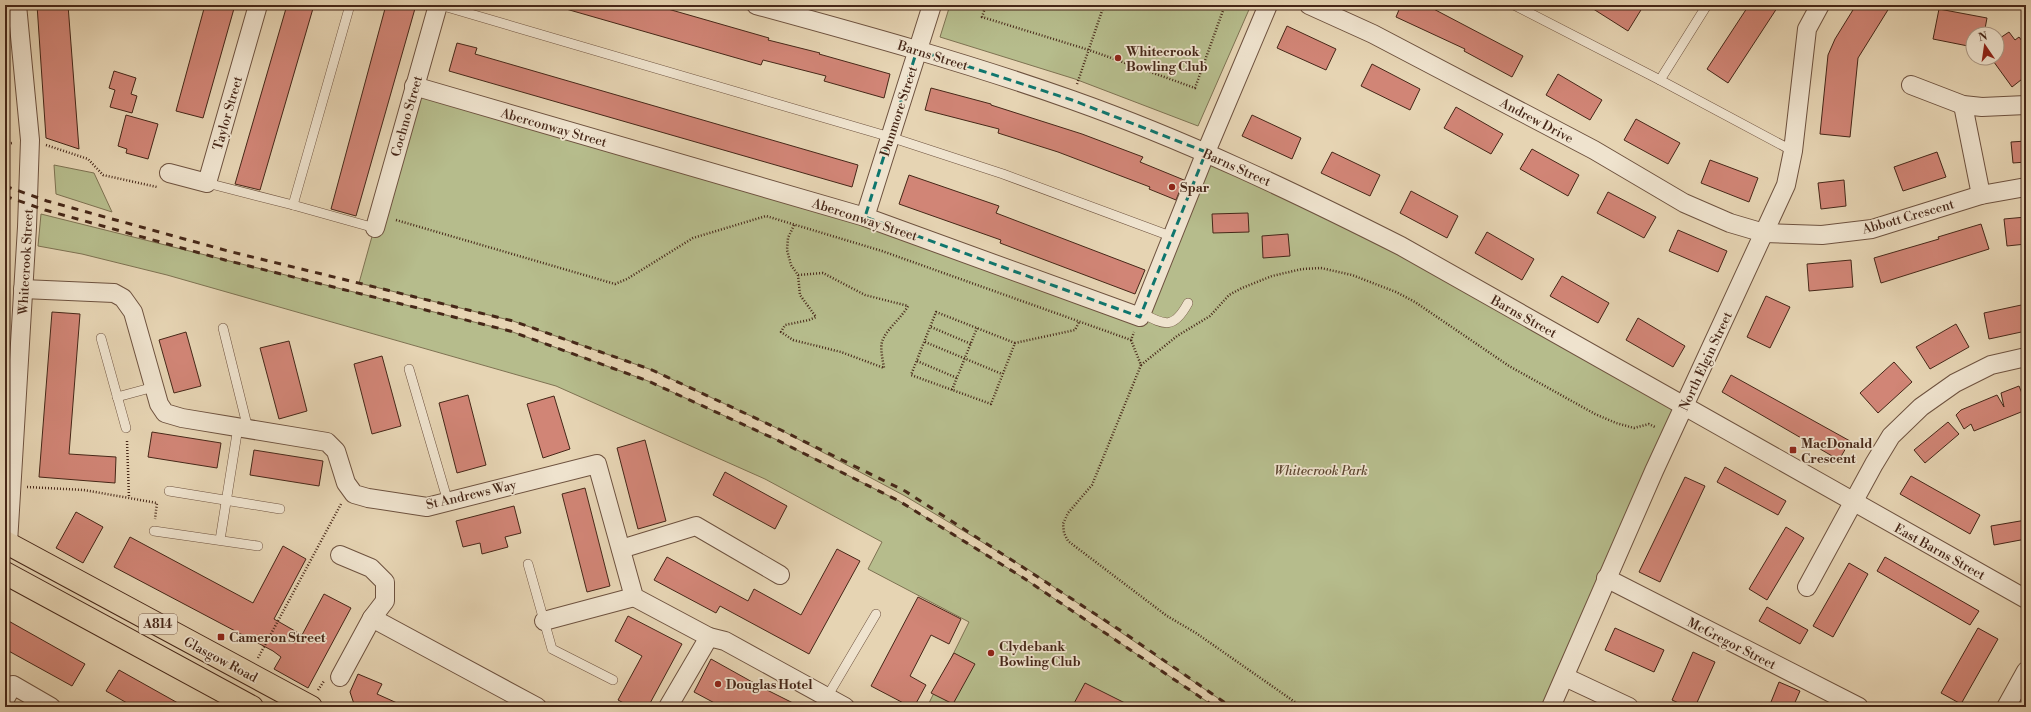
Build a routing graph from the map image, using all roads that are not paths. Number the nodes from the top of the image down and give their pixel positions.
1 (17, 5) edge
2 (258, 5) edge
3 (350, 5) edge
4 (439, 5) edge
5 (756, 5) edge
6 (932, 5) edge
7 (1268, 5) edge
8 (1309, 5) edge
9 (1514, 5) edge
10 (1707, 5) edge
11 (1820, 5) edge
12 (917, 50) junction
13 (1660, 80) junction
14 (1911, 85) dead end
15 (414, 86) junction
16 (1963, 105) junction
17 (2026, 105) edge
18 (890, 137) junction
19 (1793, 151) junction
20 (1206, 152) junction
21 (169, 173) road end
22 (207, 183) junction
23 (2026, 187) edge
24 (1981, 195) junction
25 (293, 205) junction
26 (865, 217) junction
27 (377, 221) joint
28 (1764, 233) junction
29 (1173, 237) junction
30 (24, 289) junction
31 (1188, 303) dead end
32 (1141, 315) junction
33 (223, 328) dead end
34 (101, 338) dead end
35 (2026, 357) edge
36 (409, 369) dead end
37 (154, 387) junction
38 (117, 396) junction
39 (1684, 406) junction
40 (126, 428) road end
41 (243, 428) junction
42 (169, 490) dead end
43 (227, 500) junction
44 (448, 502) junction
45 (1853, 502) junction
46 (280, 509) dead end
47 (154, 531) road end
48 (220, 540) junction
49 (6, 542) edge
50 (258, 546) dead end
51 (621, 549) junction
52 (340, 555) dead end
53 (528, 564) dead end
54 (5, 573) edge
55 (780, 575) dead end
56 (1606, 578) junction
57 (1807, 587) dead end
58 (634, 597) junction
59 (2026, 599) edge
60 (876, 614) dead end
61 (372, 618) junction
62 (544, 621) junction
63 (709, 637) junction
64 (2026, 671) edge
65 (340, 677) road end
66 (1565, 677) junction
67 (613, 680) dead end
68 (827, 697) junction
69 (5, 699) edge
70 (50, 707) edge
71 (252, 707) edge
72 (310, 707) edge
73 (537, 707) edge
74 (668, 707) edge
75 (845, 707) edge
76 (1551, 707) edge
77 (1629, 707) edge
78 (1859, 707) edge
79 (2006, 707) edge

1 - 30 street, Whitecrook Street
2 - 22 street, Taylor Street
3 - 25 lane
4 - 15 street, Cochno Street
4 - 18 lane
5 - 12 street, Barns Street
6 - 12 street, Dunmore Street
7 - 20 street
8 - 28 street, Andrew Drive
9 - 13 lane
10 - 13 lane
11 - 19 street, North Elgin Street
12 - 18 street, Dunmore Street
12 - 20 street, Barns Street
13 - 19 lane
14 - 16 street
15 - 26 street, Aberconway Street
15 - 27 street, Cochno Street
16 - 17 street
16 - 24 street
18 - 26 street, Dunmore Street
18 - 29 lane
19 - 28 street, North Elgin Street
20 - 29 street
20 - 39 street, Barns Street
21 - 22 street
22 - 25 lane
23 - 24 street, Abbott Crescent
24 - 28 street, Abbott Crescent
25 - 27 lane
26 - 32 street, Aberconway Street
28 - 39 street, North Elgin Street
29 - 32 street
30 - 37 street
30 - 49 street, Whitecrook Street
31 - 32 lane
33 - 41 lane
34 - 38 lane
35 - 45 street
36 - 44 lane
37 - 38 lane
37 - 41 street
38 - 40 lane
39 - 45 street, East Barns Street
39 - 56 street, North Elgin Street
41 - 43 lane
41 - 44 street, St Andrews Way
42 - 43 lane
43 - 46 lane
43 - 48 lane
44 - 51 street, St Andrews Way
45 - 57 street
45 - 59 street, East Barns Street
47 - 48 lane
48 - 50 lane
49 - 72 main road, Glasgow Road / A814
51 - 55 street
51 - 58 street, St Andrews Way
52 - 61 street
53 - 62 lane
54 - 71 main road, Glasgow Road / A814
56 - 66 street, North Elgin Street
56 - 78 street, McGregor Street
58 - 62 street
58 - 63 street
60 - 68 lane
61 - 65 street
61 - 73 street
62 - 67 lane
63 - 68 street
63 - 74 street
64 - 79 street
66 - 76 street, North Elgin Street
66 - 77 street
68 - 75 street
69 - 70 street

